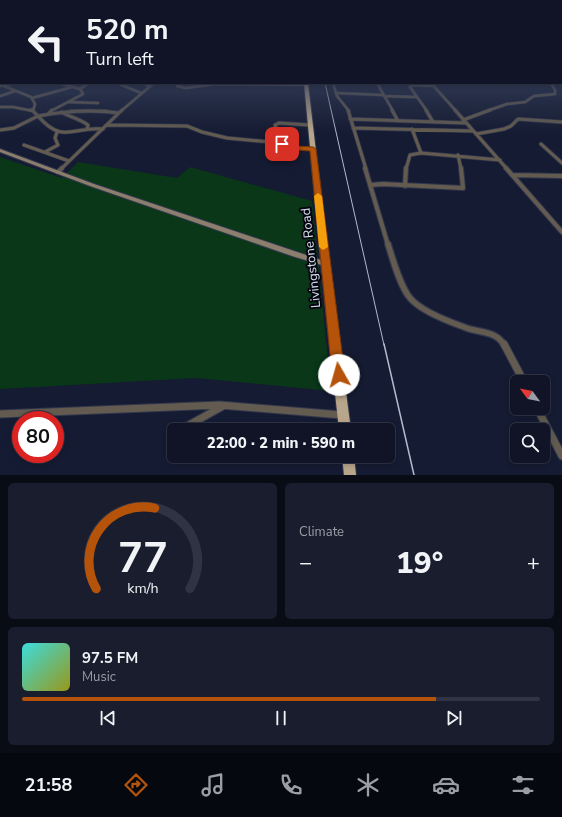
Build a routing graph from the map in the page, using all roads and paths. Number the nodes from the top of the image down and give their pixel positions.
1 (9, 88) edge
2 (68, 88) edge
3 (77, 88) edge
4 (129, 88) edge
5 (147, 88) edge
6 (306, 88) edge
7 (335, 88) edge
8 (381, 88) edge
9 (411, 88) edge
10 (435, 88) edge
11 (554, 88) edge
12 (80, 89) joint
13 (15, 90) junction
14 (141, 93) junction
15 (336, 93) junction
16 (383, 95) junction
17 (0, 96) edge
18 (415, 97) junction
19 (32, 98) junction
20 (68, 102) junction
21 (98, 103) dead end
22 (0, 107) edge
23 (33, 111) junction
24 (61, 112) junction
25 (119, 113) junction
26 (48, 114) junction
27 (38, 116) junction
28 (350, 119) junction
29 (398, 121) junction
30 (433, 122) junction
31 (465, 122) junction
32 (562, 122) edge
33 (107, 124) junction
34 (309, 125) junction
35 (353, 128) junction
36 (87, 129) junction
37 (103, 129) junction
38 (412, 129) junction
39 (0, 130) edge
40 (57, 132) junction
41 (474, 132) junction
42 (281, 143) junction
43 (24, 144) dead end
44 (541, 144) dead end
45 (313, 149) junction
46 (0, 150) edge
47 (45, 152) junction
48 (421, 153) junction
49 (458, 155) junction
50 (500, 160) junction
51 (70, 161) junction
52 (562, 163) edge
53 (58, 172) junction
54 (512, 175) junction
55 (562, 176) edge
56 (370, 185) junction
57 (406, 186) junction
58 (562, 232) edge
59 (325, 264) junction
60 (520, 375) edge
61 (223, 406) junction
62 (0, 414) edge
63 (344, 415) junction
64 (541, 415) edge
65 (193, 423) edge
66 (345, 423) edge
67 (562, 456) edge
68 (349, 463) edge
69 (350, 475) edge

1 - 13 street
2 - 19 street
3 - 12 street
4 - 14 street
5 - 14 street
6 - 34 highway, Livingstone Road
7 - 15 street
8 - 16 street
9 - 18 street
10 - 31 street
11 - 31 street
12 - 20 street
13 - 17 street
13 - 19 street
14 - 25 street
15 - 16 street
15 - 28 street
16 - 18 street
16 - 29 street
18 - 30 street
19 - 23 street
20 - 21 street
20 - 26 street
22 - 23 street
23 - 27 street
24 - 25 street
24 - 26 street
24 - 36 street
25 - 33 street
26 - 27 street
27 - 39 street
27 - 40 street
28 - 29 street
28 - 35 street
29 - 30 street
30 - 31 street
31 - 41 street
32 - 41 street
33 - 37 street
33 - 42 street
34 - 42 street
34 - 45 highway, Livingstone Road
35 - 38 street
35 - 56 street
36 - 37 street
36 - 40 street
37 - 51 street
38 - 41 street
38 - 48 street
40 - 47 street
41 - 50 street
42 - 45 street
43 - 47 street
44 - 52 street
45 - 59 highway, Livingstone Road
46 - 53 main road
47 - 51 street
48 - 49 street
48 - 57 street
49 - 50 street
49 - 57 street
50 - 54 street
51 - 53 street
53 - 59 main road
54 - 55 street
54 - 58 street
56 - 57 street
56 - 60 street
59 - 63 highway, Livingstone Road
61 - 62 street
61 - 63 street
61 - 65 street
63 - 66 highway, Livingstone Road
64 - 67 street
68 - 69 highway

